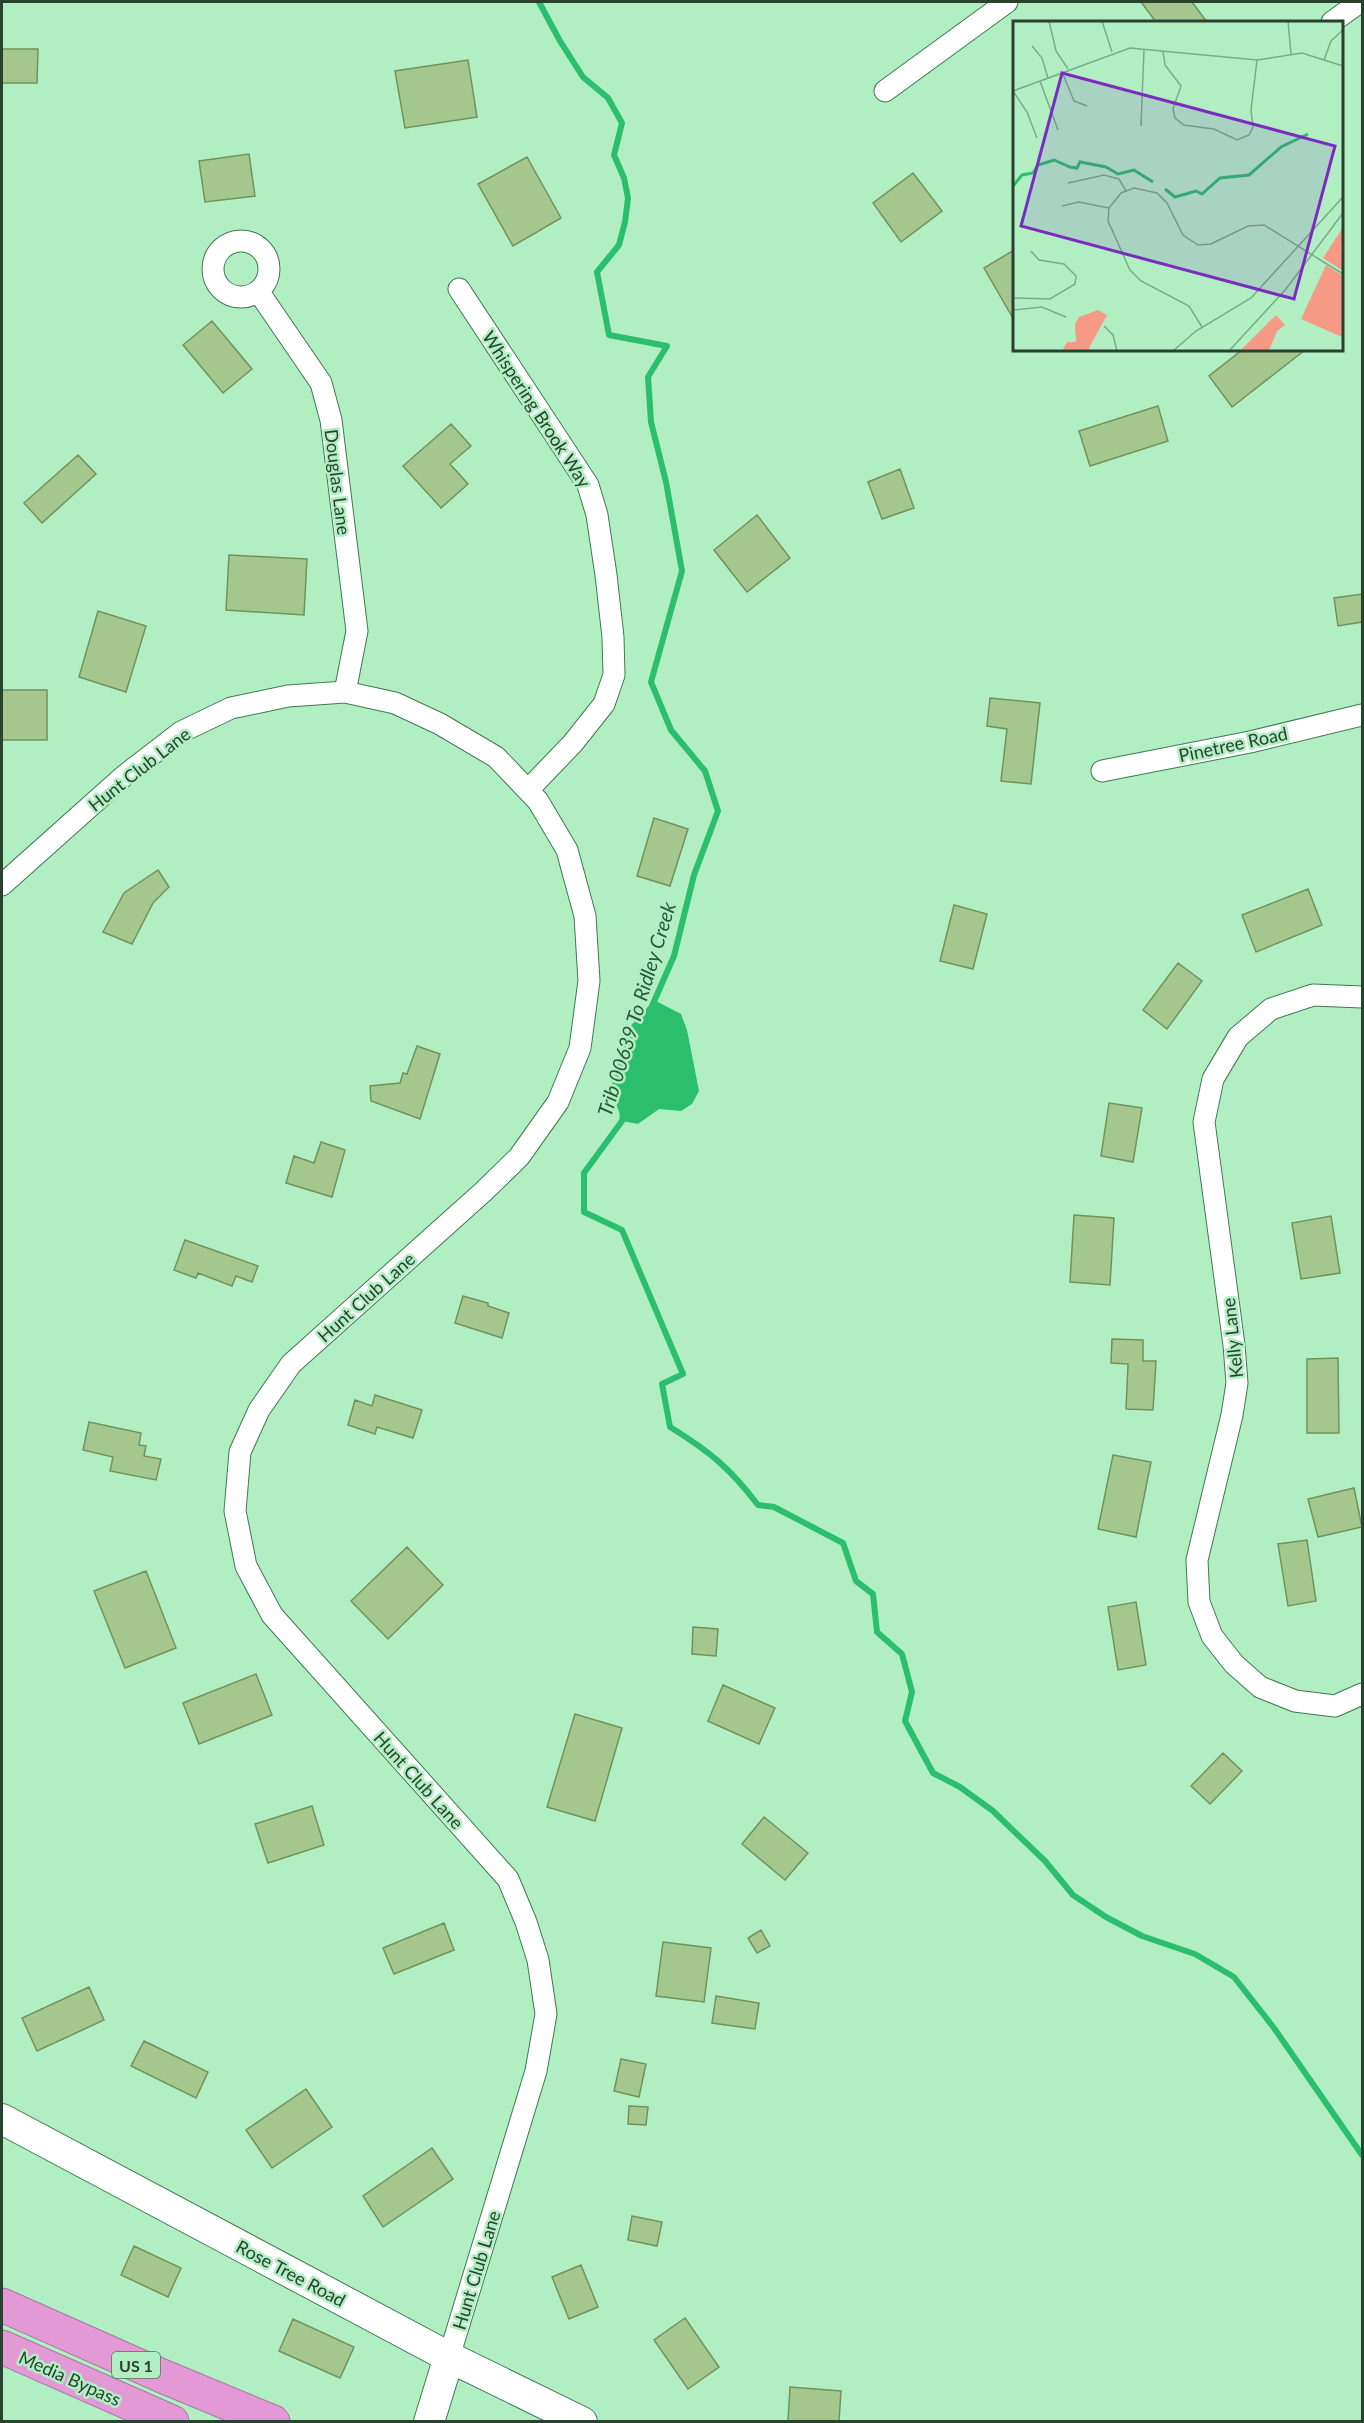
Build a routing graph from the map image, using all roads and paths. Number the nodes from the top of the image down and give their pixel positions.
1 (1007, 2) edge
2 (1360, 2) edge
3 (1333, 21) edge
4 (885, 91) dead end
5 (459, 289) dead end
6 (258, 291) dead end
7 (345, 692) junction
8 (1362, 715) edge
9 (1102, 771) dead end
10 (528, 790) junction
11 (2, 885) edge
12 (1362, 997) edge
13 (1362, 1694) edge
14 (2, 2119) edge
15 (2, 2305) edge
16 (2, 2347) edge
17 (449, 2357) junction
18 (172, 2421) edge
19 (273, 2421) edge
20 (429, 2421) edge
21 (582, 2421) edge

1 - 4 street
2 - 3 street
5 - 10 street, Whispering Brook Way
6 - 7 street, Douglas Lane
7 - 10 street, Hunt Club Lane
7 - 11 street, Hunt Club Lane
8 - 9 street, Pinetree Road
10 - 17 street, Hunt Club Lane
12 - 13 street, Kelly Lane
14 - 17 street, Rose Tree Road
15 - 19 highway, US 1
16 - 18 highway, Media Bypass / US 1
17 - 20 street
17 - 21 street, Rose Tree Road

